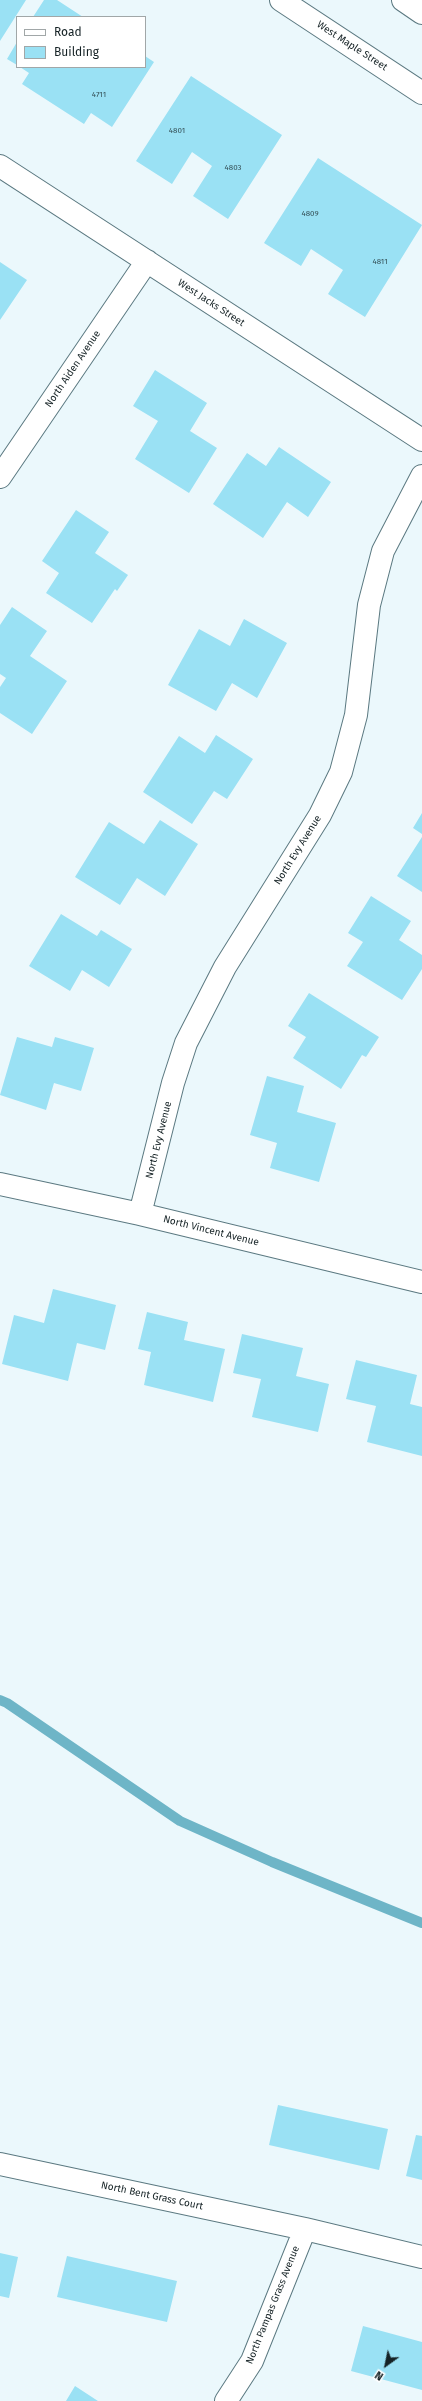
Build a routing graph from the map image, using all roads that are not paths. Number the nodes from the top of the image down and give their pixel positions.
1 (281, 0) edge
2 (403, 0) edge
3 (422, 12) edge
4 (422, 93) edge
5 (0, 166) edge
6 (146, 261) junction
7 (422, 440) edge
8 (0, 476) edge
9 (422, 476) edge
10 (0, 1184) edge
11 (140, 1214) junction
12 (422, 1282) edge
13 (0, 2164) edge
14 (305, 2229) junction
15 (422, 2257) edge
16 (226, 2401) edge

1 - 4 street, West Maple Street
2 - 3 street
5 - 6 street, West Jacks Street
6 - 7 street, West Jacks Street
6 - 8 street, North Aiden Avenue
9 - 11 street, North Evy Avenue
10 - 11 street, North Vincent Avenue
11 - 12 street, North Vincent Avenue
13 - 14 street, North Bent Grass Court
14 - 15 street, North Bent Grass Court
14 - 16 street, North Pampas Grass Avenue

